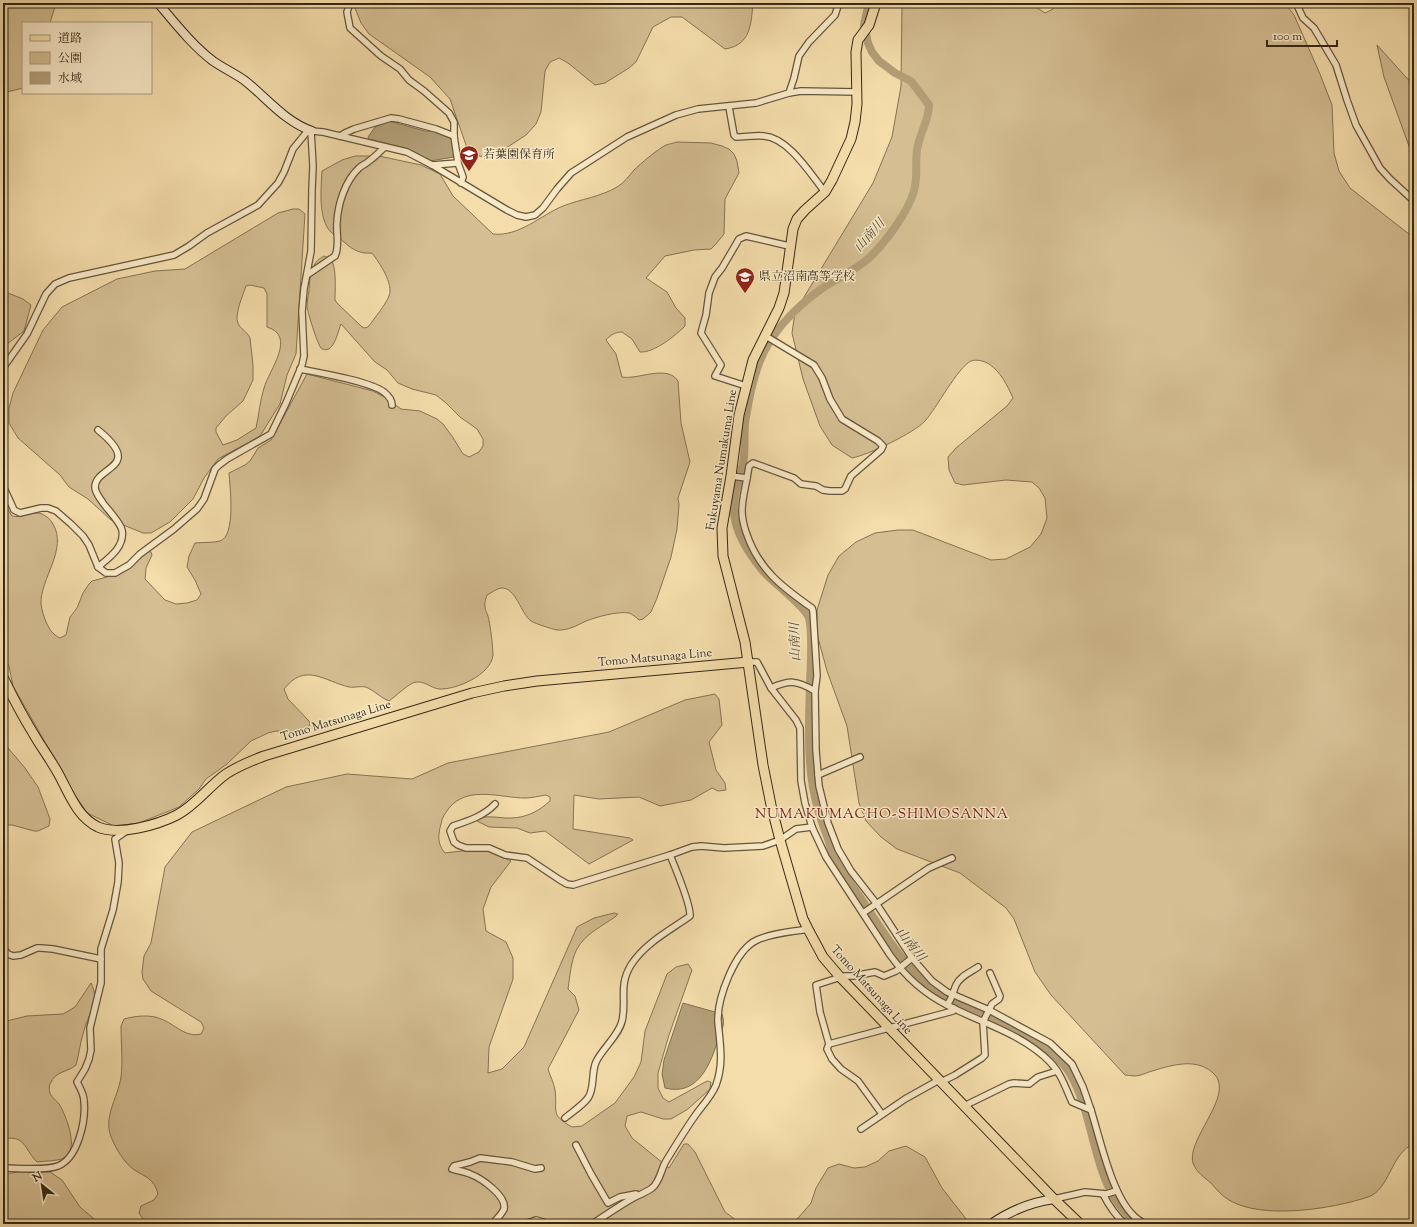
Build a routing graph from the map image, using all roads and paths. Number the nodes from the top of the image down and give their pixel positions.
1 (158, 3) edge
2 (347, 3) edge
3 (839, 3) edge
4 (876, 3) edge
5 (1296, 3) edge
6 (789, 92) junction
7 (857, 92) junction
8 (729, 107) junction
9 (311, 131) junction
10 (340, 136) junction
11 (454, 136) junction
12 (386, 147) junction
13 (458, 163) junction
14 (432, 165) junction
15 (461, 183) junction
16 (825, 192) junction
17 (1414, 201) edge
18 (789, 246) junction
19 (307, 275) junction
20 (766, 336) junction
21 (3, 368) edge
22 (300, 369) junction
23 (746, 386) junction
24 (392, 405) dead end
25 (98, 430) dead end
26 (734, 476) junction
27 (746, 478) junction
28 (3, 486) edge
29 (98, 567) junction
30 (749, 662) junction
31 (3, 677) edge
32 (771, 688) junction
33 (813, 690) junction
34 (860, 757) dead end
35 (818, 775) junction
36 (495, 804) dead end
37 (812, 827) junction
38 (129, 830) junction
39 (780, 840) junction
40 (670, 855) junction
41 (952, 858) dead end
42 (874, 904) junction
43 (864, 912) junction
44 (808, 929) junction
45 (3, 948) edge
46 (101, 959) junction
47 (911, 959) junction
48 (901, 967) junction
49 (978, 967) dead end
50 (990, 973) dead end
51 (840, 978) junction
52 (950, 1000) junction
53 (954, 1008) junction
54 (989, 1011) junction
55 (984, 1020) junction
56 (888, 1028) junction
57 (829, 1044) junction
58 (1058, 1071) junction
59 (940, 1081) junction
60 (964, 1106) junction
61 (1090, 1109) junction
62 (882, 1114) junction
63 (565, 1118) dead end
64 (861, 1129) dead end
65 (576, 1145) dead end
66 (3, 1168) edge
67 (541, 1168) dead end
68 (1115, 1191) junction
69 (645, 1192) junction
70 (1104, 1194) junction
71 (1054, 1199) junction
72 (492, 1224) edge
73 (524, 1224) edge
74 (550, 1224) edge
75 (592, 1224) edge
76 (991, 1224) edge
77 (1080, 1224) edge
78 (1125, 1224) edge
79 (1145, 1224) edge

1 - 9 street
2 - 11 street
3 - 6 street
4 - 7 main road, Fukuyama Numakuma Line
5 - 17 street
6 - 7 street
6 - 8 street
7 - 16 main road, Fukuyama Numakuma Line
8 - 15 street
8 - 16 street
9 - 10 street
9 - 19 street
9 - 21 street
10 - 11 street
10 - 12 street
11 - 13 street
12 - 14 street
12 - 19 street
13 - 14 street
13 - 15 street
14 - 15 street
16 - 18 main road, Fukuyama Numakuma Line
18 - 20 main road, Fukuyama Numakuma Line
18 - 23 street
19 - 22 street
20 - 23 main road, Fukuyama Numakuma Line
20 - 27 street
22 - 24 street
22 - 29 street
23 - 26 main road, Fukuyama Numakuma Line
25 - 29 street
26 - 27 street
26 - 30 main road, Fukuyama Numakuma Line
27 - 33 street
28 - 29 street
30 - 32 street
30 - 38 main road, Tomo Matsunaga Line
30 - 39 main road, Tomo Matsunaga Line
31 - 38 main road, Tomo Matsunaga Line
32 - 33 street
32 - 37 street
33 - 35 street
34 - 35 street
35 - 42 street
36 - 40 street
37 - 39 street
37 - 43 street
38 - 46 street
39 - 40 street
39 - 44 main road, Tomo Matsunaga Line
40 - 63 street
41 - 42 street
42 - 43 street
42 - 47 street
43 - 48 street
44 - 51 main road, Tomo Matsunaga Line
44 - 69 street
45 - 46 street
46 - 66 street
47 - 48 street
47 - 52 street
48 - 51 street
48 - 52 street
49 - 52 street
50 - 54 street
51 - 56 main road, Tomo Matsunaga Line
51 - 57 street
52 - 53 street
52 - 54 street
53 - 55 street
53 - 56 street
54 - 55 street
54 - 61 street
55 - 58 street
55 - 59 street
56 - 57 street
56 - 59 main road, Tomo Matsunaga Line
57 - 62 street
58 - 60 street
58 - 61 street
59 - 60 main road, Tomo Matsunaga Line
59 - 62 street
60 - 71 main road, Tomo Matsunaga Line
61 - 68 street
62 - 64 street
65 - 69 street
67 - 72 street
68 - 70 street
68 - 79 street
69 - 75 street
70 - 71 street
70 - 78 street
71 - 76 street
71 - 77 main road, Tomo Matsunaga Line
73 - 74 street

